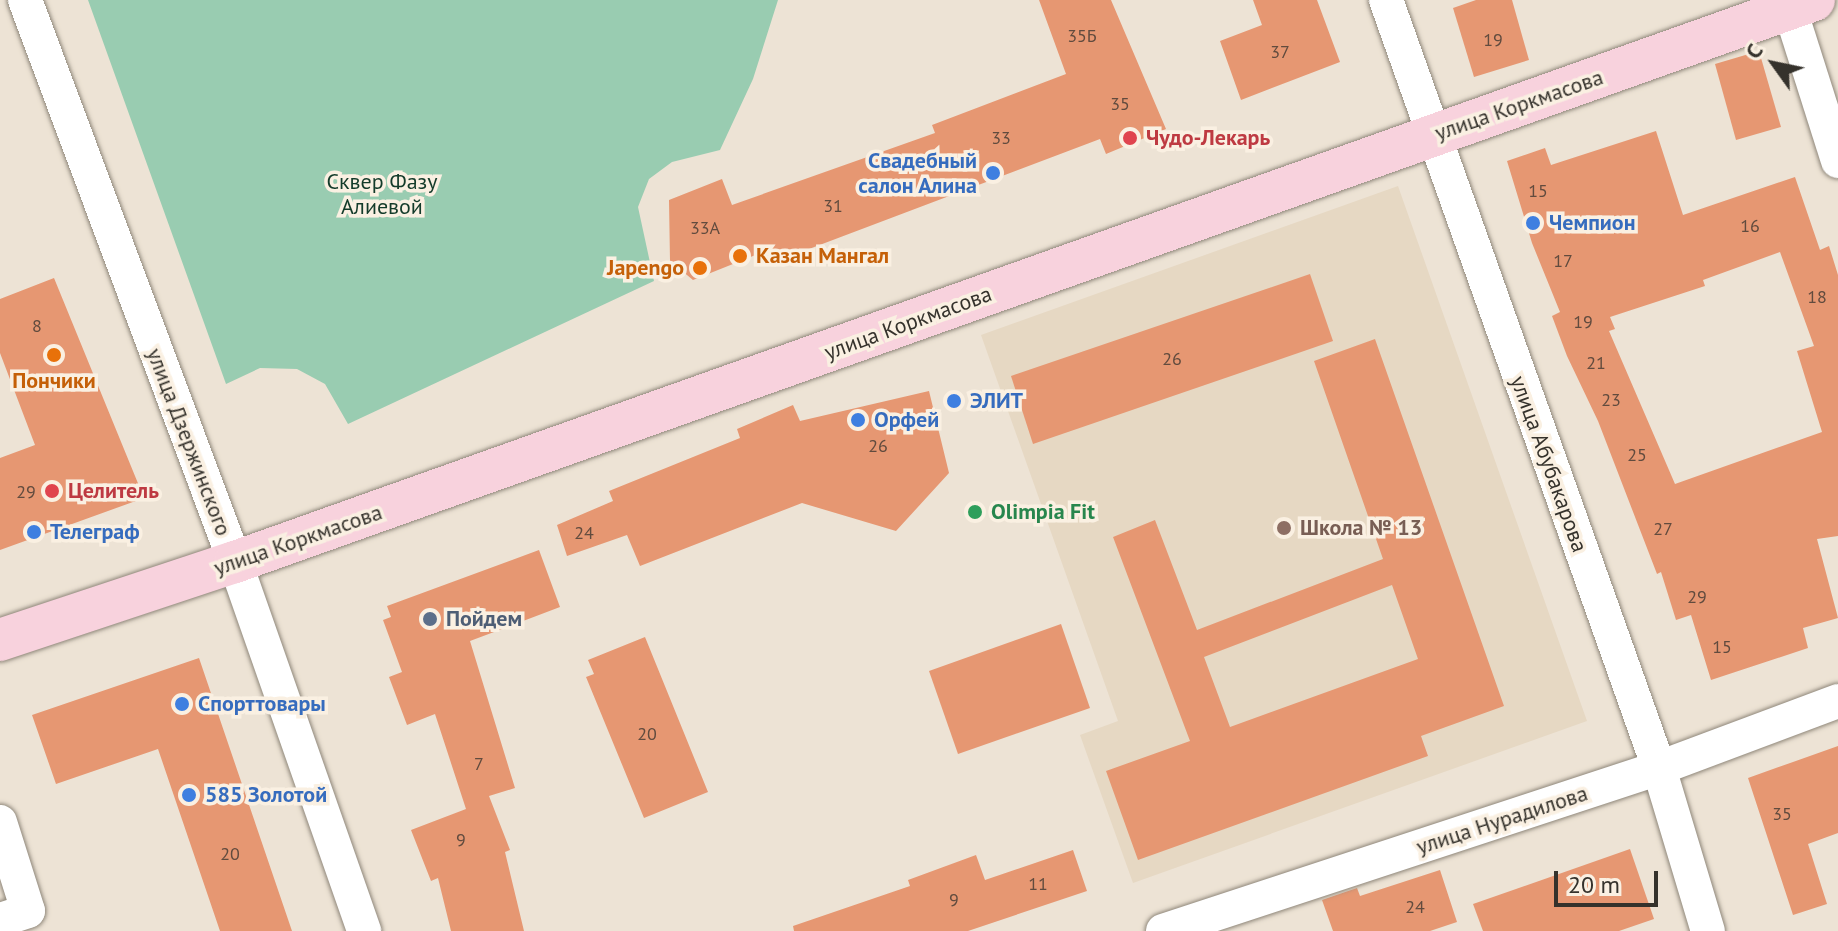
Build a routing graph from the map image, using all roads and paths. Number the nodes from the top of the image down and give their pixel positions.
1 (25, 0) edge
2 (1386, 0) edge
3 (1797, 3) edge
4 (1433, 136) junction
5 (1838, 161) edge
6 (235, 562) junction
7 (0, 640) edge
8 (1838, 701) edge
9 (1659, 768) junction
10 (0, 822) edge
11 (0, 920) edge
12 (364, 931) edge
13 (1163, 931) edge
14 (1708, 931) edge

1 - 6 street, улица Дзержинского
2 - 4 street, улица Абубакарова
3 - 4 main road, улица Коркмасова
3 - 5 street
4 - 6 main road, улица Коркмасова
4 - 9 street, улица Абубакарова
6 - 7 main road, улица Коркмасова
6 - 12 street, улица Дзержинского
8 - 9 street, улица Нурадилова
9 - 13 street, улица Нурадилова
9 - 14 street, улица Абубакарова
10 - 11 street

